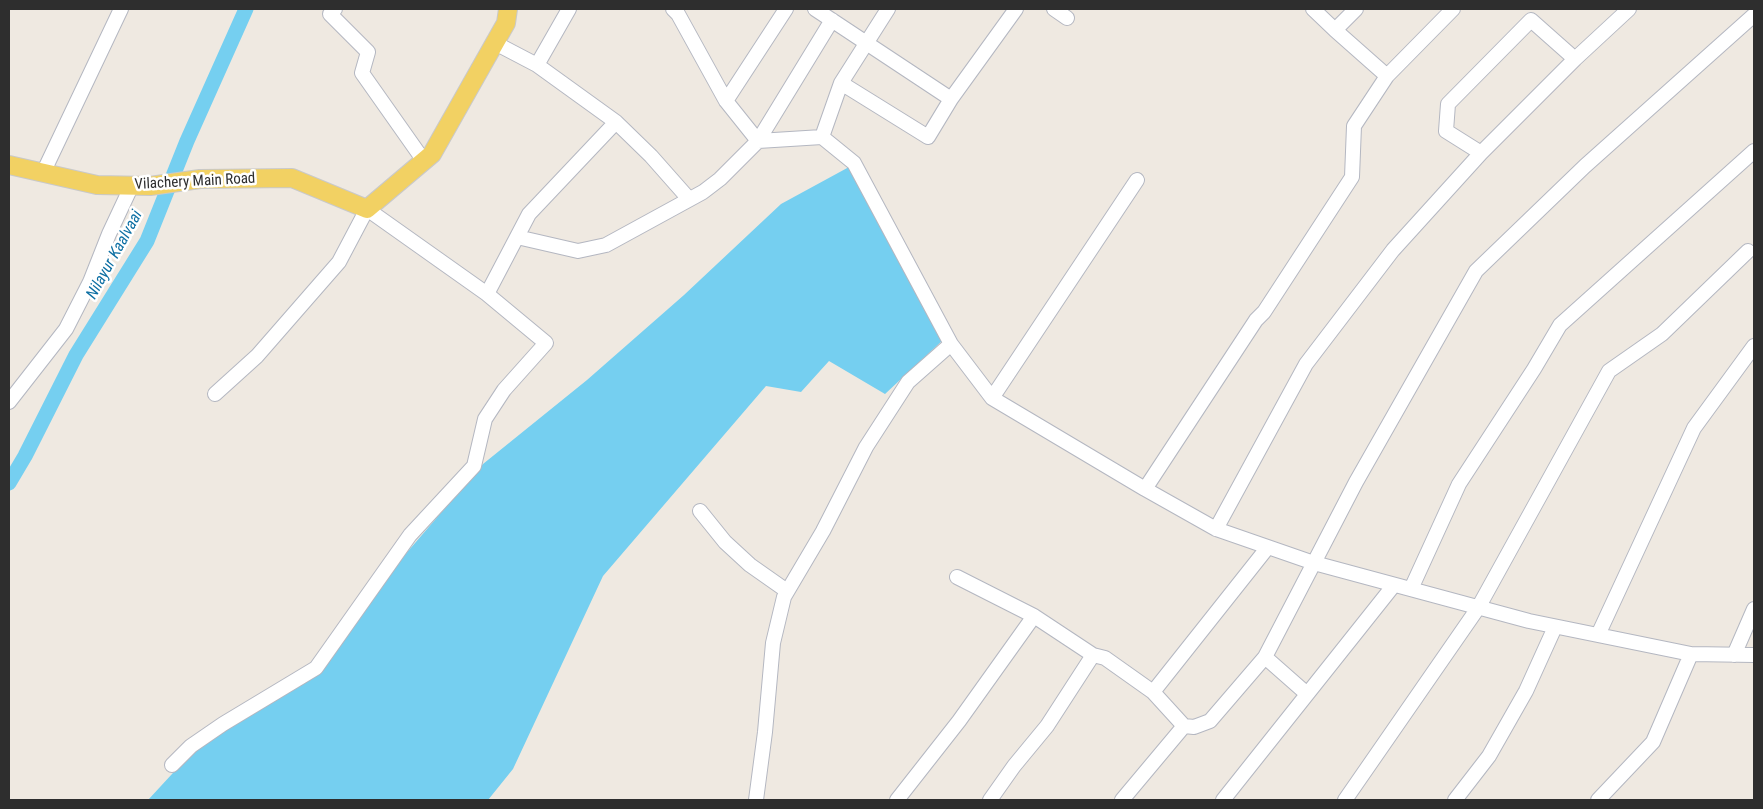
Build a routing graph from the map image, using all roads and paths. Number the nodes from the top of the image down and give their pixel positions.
1 (121, 9) edge
2 (335, 9) edge
3 (508, 9) edge
4 (569, 9) edge
5 (673, 9) edge
6 (786, 9) edge
7 (815, 9) edge
8 (888, 9) edge
9 (1016, 9) edge
10 (1054, 9) edge
11 (1313, 9) edge
12 (1356, 9) edge
13 (1453, 9) edge
14 (1629, 9) edge
15 (1754, 15) edge
16 (1067, 18) dead end
17 (832, 20) junction
18 (1335, 30) junction
19 (495, 43) junction
20 (866, 44) junction
21 (1575, 59) junction
22 (537, 65) junction
23 (1387, 76) junction
24 (841, 83) junction
25 (951, 99) junction
26 (726, 101) junction
27 (616, 122) junction
28 (822, 137) junction
29 (758, 141) junction
30 (1754, 151) edge
31 (1480, 153) junction
32 (424, 161) junction
33 (9, 165) edge
34 (43, 173) junction
35 (1137, 180) dead end
36 (132, 185) junction
37 (689, 199) junction
38 (366, 209) junction
39 (517, 236) junction
40 (1748, 251) dead end
41 (487, 294) junction
42 (950, 344) junction
43 (1754, 346) edge
44 (215, 394) dead end
45 (992, 398) junction
46 (9, 402) edge
47 (1145, 489) junction
48 (700, 511) dead end
49 (1216, 529) junction
50 (1268, 547) junction
51 (1314, 563) junction
52 (957, 577) dead end
53 (1394, 585) junction
54 (1411, 589) junction
55 (787, 591) junction
56 (1478, 608) junction
57 (1754, 609) edge
58 (1034, 616) junction
59 (1555, 627) junction
60 (1598, 635) junction
61 (1691, 654) junction
62 (1093, 655) junction
63 (1734, 655) junction
64 (1754, 656) edge
65 (1264, 657) junction
66 (1153, 692) junction
67 (1307, 694) junction
68 (1184, 726) junction
69 (172, 765) dead end
70 (756, 800) edge
71 (897, 800) edge
72 (990, 800) edge
73 (1122, 800) edge
74 (1224, 800) edge
75 (1345, 800) edge
76 (1455, 800) edge
77 (1598, 800) edge

1 - 34 street
2 - 32 street
3 - 19 main road
4 - 22 street
5 - 26 street
6 - 26 street
7 - 17 street
8 - 20 street
9 - 25 street
10 - 16 street
11 - 18 street
12 - 18 street
13 - 23 street
14 - 21 street
15 - 51 street
17 - 20 street
17 - 29 street
18 - 23 street
19 - 22 street
19 - 32 main road
20 - 24 street
20 - 25 street
21 - 31 street
21 - 31 street
22 - 27 street
23 - 47 street
24 - 25 street
24 - 28 street
26 - 29 street
27 - 37 street
27 - 39 street
28 - 29 street
28 - 42 street
29 - 37 street
30 - 54 street
31 - 49 street
32 - 38 main road
33 - 34 main road, Vilachery Main Road
34 - 36 main road, Vilachery Main Road
35 - 45 street
36 - 38 main road, Vilachery Main Road
36 - 46 street
37 - 39 street
38 - 41 street
38 - 44 street
39 - 41 street
40 - 56 street
41 - 69 street
42 - 45 street
42 - 55 street
43 - 60 street
45 - 47 street
47 - 49 street
48 - 55 street
49 - 50 street
50 - 51 street
50 - 66 street
51 - 53 street
51 - 65 street
52 - 58 street
53 - 54 street
53 - 67 street
54 - 56 street
55 - 70 street
56 - 59 street
56 - 75 street
57 - 63 street
58 - 62 street
58 - 71 street
59 - 60 street
59 - 76 street
60 - 61 street
61 - 63 street
61 - 77 street
62 - 66 street
62 - 72 street
63 - 64 street
65 - 67 street
65 - 68 street
66 - 68 street
67 - 74 street
68 - 73 street

